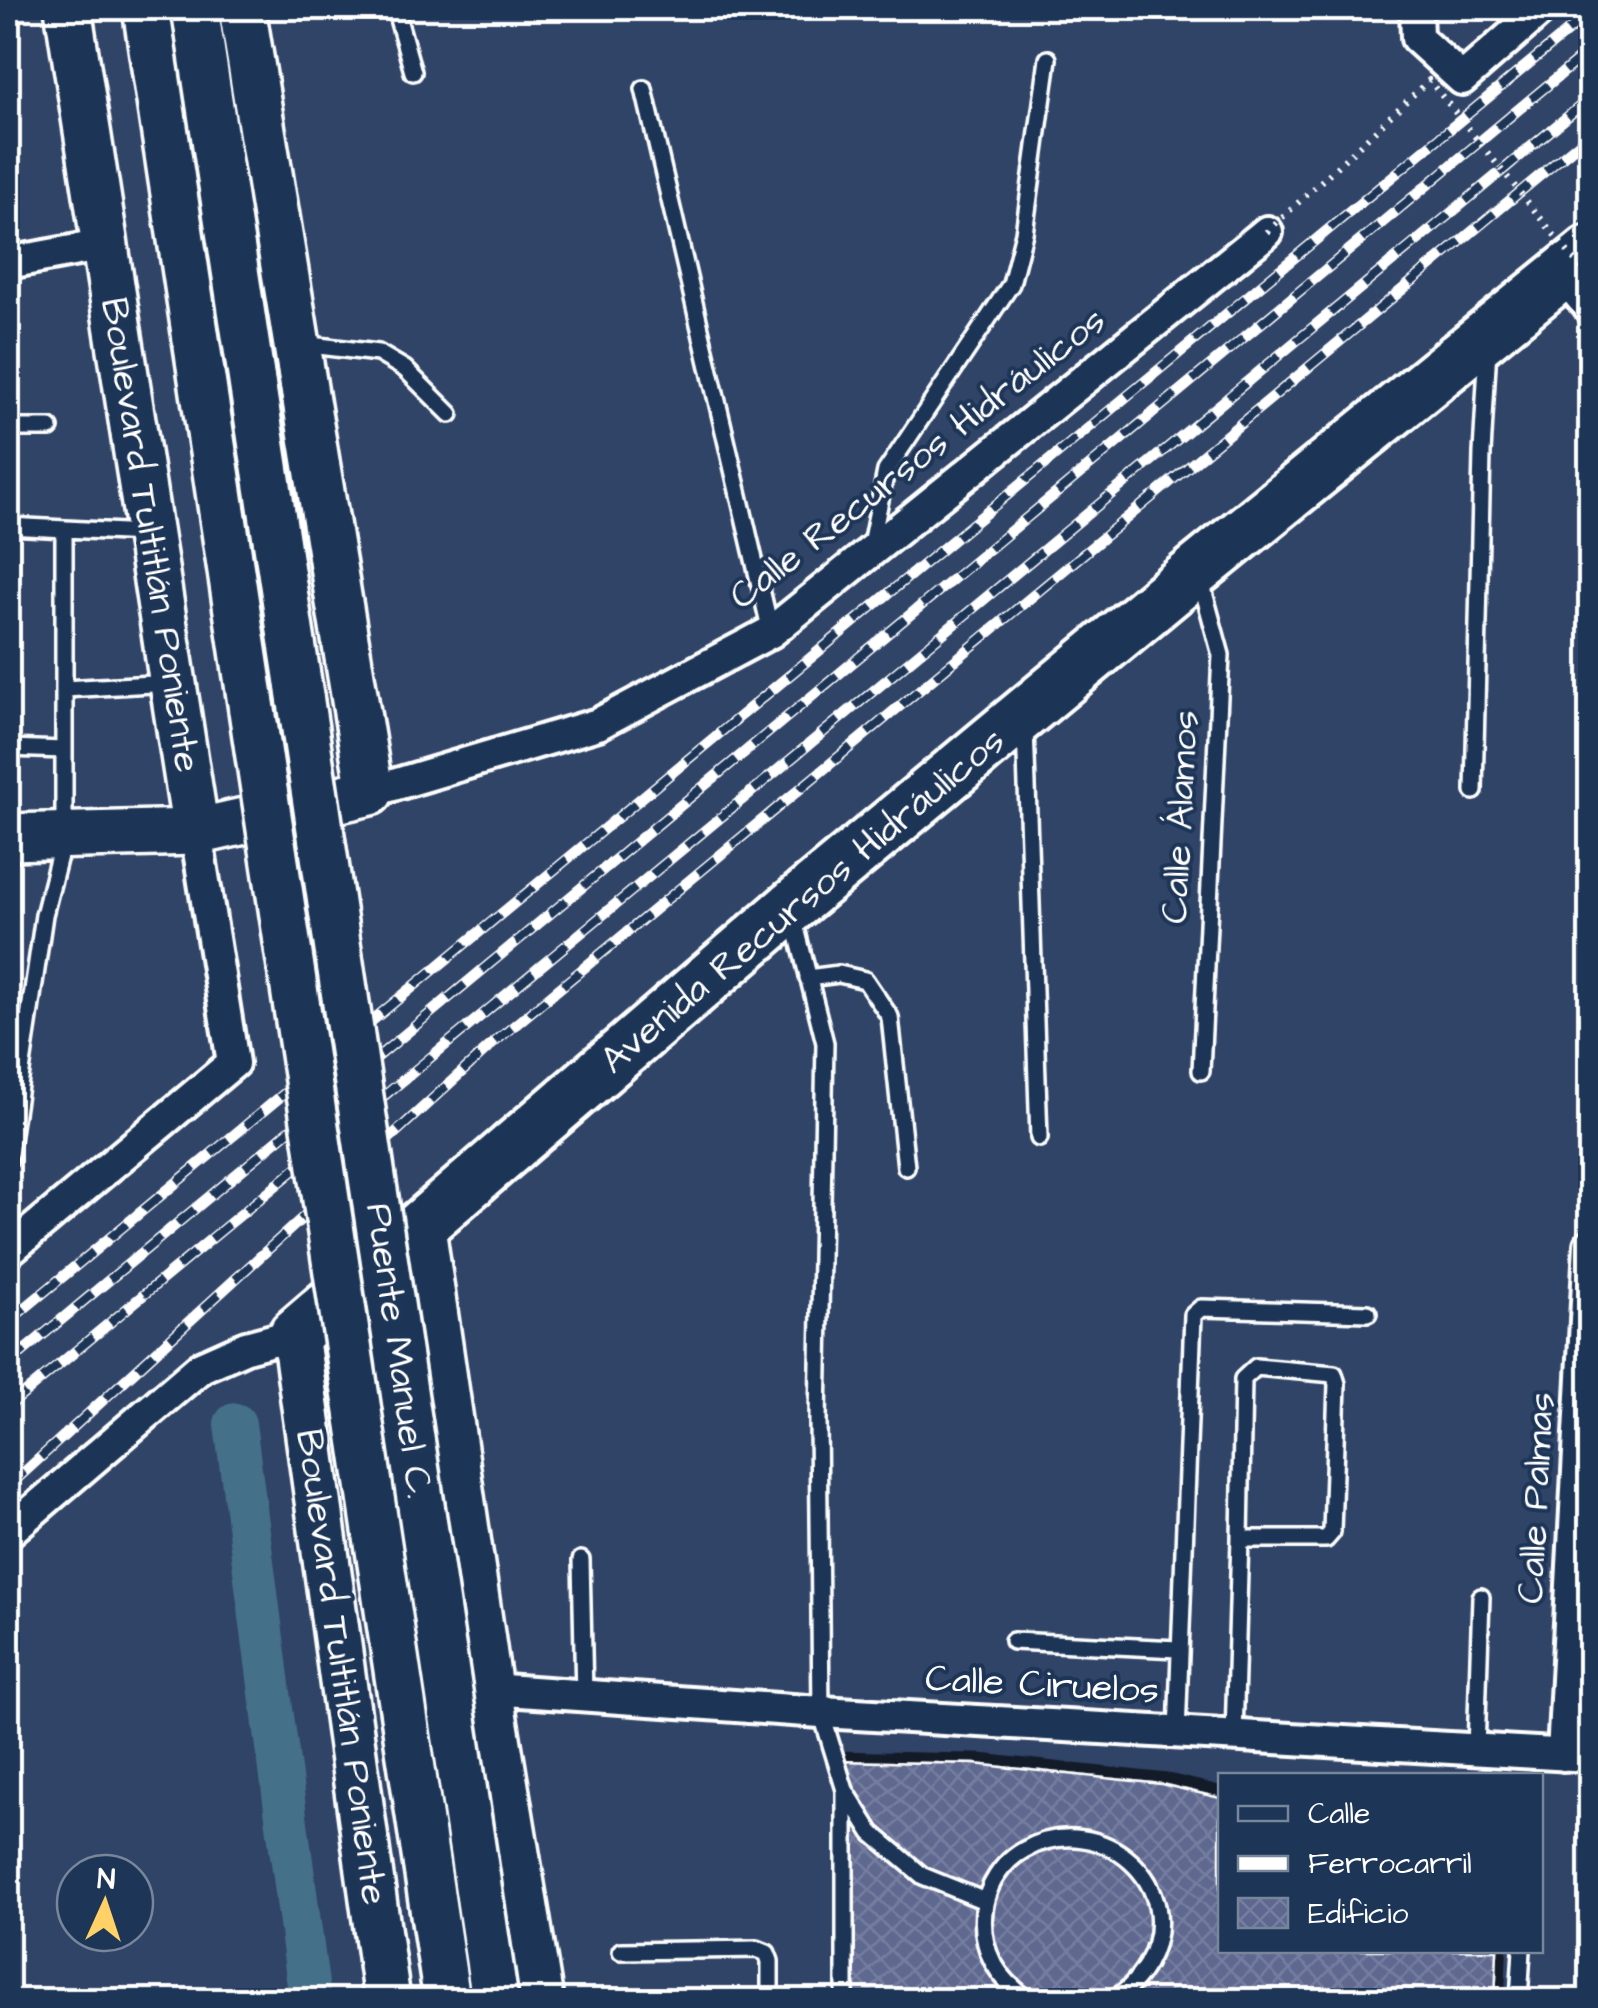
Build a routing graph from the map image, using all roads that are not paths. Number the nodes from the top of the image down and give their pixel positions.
1 (68, 8) edge
2 (146, 8) edge
3 (195, 8) edge
4 (242, 8) edge
5 (395, 8) edge
6 (1416, 8) edge
7 (1543, 8) edge
8 (1048, 59) dead end
9 (413, 72) dead end
10 (644, 89) dead end
11 (1268, 232) road end
12 (104, 245) junction
13 (8, 263) edge
14 (1583, 278) edge
15 (1489, 333) junction
16 (298, 344) junction
17 (450, 414) dead end
18 (8, 428) edge
19 (50, 428) dead end
20 (8, 526) edge
21 (64, 529) junction
22 (149, 533) junction
23 (870, 553) junction
24 (1197, 570) junction
25 (771, 632) junction
26 (172, 682) junction
27 (64, 689) junction
28 (252, 710) joint
29 (1025, 713) junction
30 (8, 748) edge
31 (64, 750) junction
32 (1474, 790) dead end
33 (370, 792) junction
34 (196, 832) junction
35 (64, 836) junction
36 (8, 838) edge
37 (791, 908) junction
38 (808, 978) junction
39 (1201, 1071) dead end
40 (1039, 1138) dead end
41 (8, 1161) edge
42 (906, 1166) dead end
43 (422, 1228) junction
44 (1590, 1245) edge
45 (8, 1251) edge
46 (1368, 1313) dead end
47 (295, 1334) junction
48 (8, 1532) edge
49 (1240, 1539) junction
50 (581, 1560) dead end
51 (1481, 1597) dead end
52 (1581, 1609) edge
53 (1012, 1640) dead end
54 (1178, 1649) junction
55 (490, 1690) junction
56 (584, 1696) junction
57 (821, 1712) junction
58 (1177, 1733) junction
59 (1234, 1736) junction
60 (1476, 1750) junction
61 (1556, 1757) edge
62 (845, 1790) junction
63 (985, 1901) junction
64 (621, 1952) dead end
65 (1522, 1953) edge
66 (387, 2000) edge
67 (447, 2000) edge
68 (494, 2000) edge
69 (540, 2000) edge
70 (770, 2000) edge
71 (845, 2000) edge
72 (1029, 2000) edge
73 (1110, 2000) edge
74 (1519, 2000) edge

1 - 12 main road, Boulevard Tultitlán Poniente
2 - 28 main road, Boulevard Tultitlán Poniente
3 - 68 main road, Puente Manuel C., bridge
4 - 16 main road
5 - 9 lane
6 - 7 street
8 - 23 lane
10 - 25 lane
11 - 23 street, Calle Recursos Hidráulicos
12 - 13 street
12 - 22 main road, Boulevard Tultitlán Poniente
14 - 15 main road, Avenida Recursos Hidráulicos
15 - 24 main road, Avenida Recursos Hidráulicos
15 - 32 lane
16 - 17 lane
16 - 33 main road
18 - 19 lane
20 - 21 lane
21 - 22 lane
21 - 27 lane
22 - 26 main road, Boulevard Tultitlán Poniente
23 - 25 street, Calle Recursos Hidráulicos
24 - 29 main road, Avenida Recursos Hidráulicos
24 - 39 lane, Calle Álamos
25 - 33 street, Calle Recursos Hidráulicos
26 - 27 lane
26 - 34 main road, Boulevard Tultitlán Poniente
27 - 31 lane
28 - 67 main road, Puente Manuel C., bridge
29 - 37 main road, Avenida Recursos Hidráulicos
29 - 40 lane
30 - 31 lane
31 - 35 lane
33 - 34 main road
34 - 35 main road
34 - 45 street, Boulevard Tultitlán Poniente
35 - 36 main road
35 - 41 lane
37 - 38 lane
37 - 43 main road, Avenida Recursos Hidráulicos
38 - 42 lane
38 - 57 lane
43 - 47 main road, Avenida Recursos Hidráulicos
43 - 55 main road
44 - 52 street, Calle Palmas
46 - 54 lane
47 - 48 street, Avenida Recursos Hidráulicos
47 - 66 main road, Boulevard Tultitlán Poniente
49 - 49 lane
49 - 59 lane
50 - 56 lane
51 - 60 lane
52 - 61 street, Calle Palmas
53 - 54 lane
54 - 58 lane
55 - 56 street, Calle Ciruelos
55 - 69 main road
56 - 57 street, Calle Ciruelos
57 - 58 street, Calle Ciruelos
57 - 62 lane
58 - 59 street, Calle Ciruelos
59 - 60 street, Calle Ciruelos
60 - 61 street, Calle Ciruelos
62 - 63 lane
62 - 71 lane
63 - 72 lane
63 - 73 lane
64 - 70 lane
65 - 74 lane

